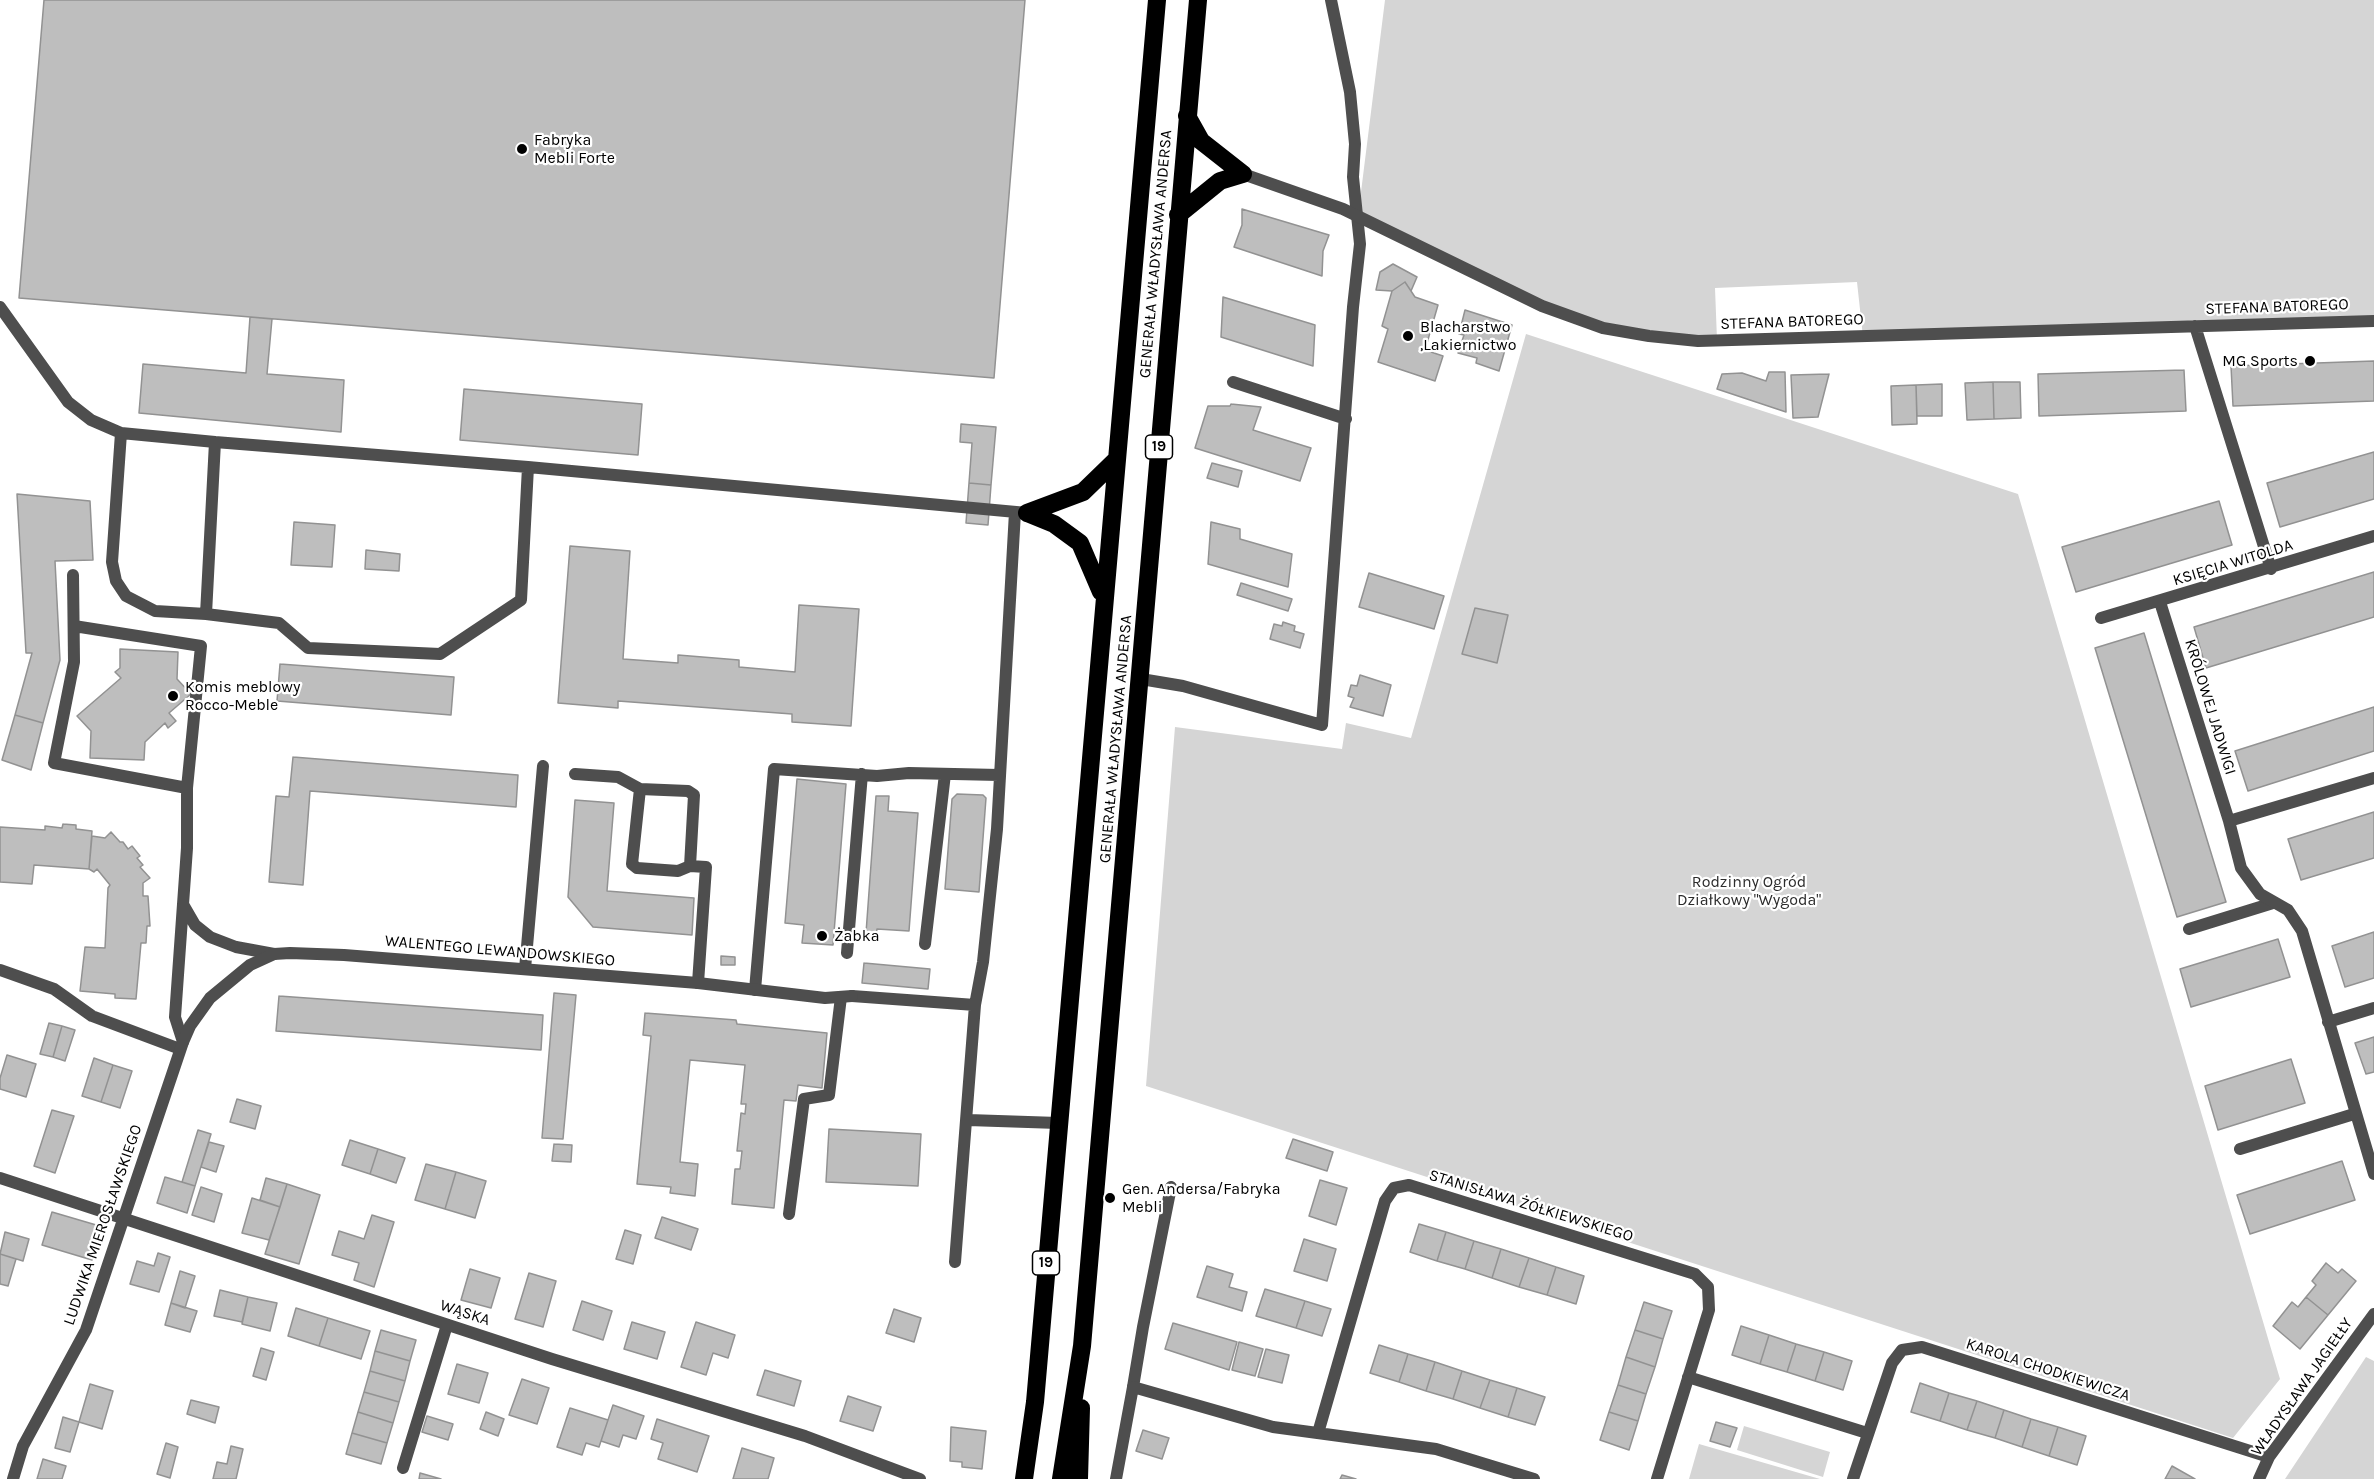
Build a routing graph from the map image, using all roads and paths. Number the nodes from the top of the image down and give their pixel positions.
1 (1157, 0) edge
2 (1198, 0) edge
3 (1331, 0) edge
4 (1187, 116) junction
5 (1243, 174) junction
6 (1178, 215) junction
7 (1358, 216) junction
8 (0, 307) edge
9 (2374, 321) edge
10 (2195, 326) junction
11 (1233, 382) dead end
12 (1346, 420) junction
13 (121, 433) junction
14 (215, 442) junction
15 (1116, 460) junction
16 (528, 467) junction
17 (1021, 512) junction
18 (2374, 537) edge
19 (2271, 569) junction
20 (73, 575) dead end
21 (1103, 597) junction
22 (2160, 602) junction
23 (206, 614) junction
24 (2101, 618) dead end
25 (74, 626) junction
26 (1141, 678) junction
27 (543, 765) dead end
28 (575, 774) dead end
29 (862, 774) junction
30 (945, 774) junction
31 (999, 775) junction
32 (2374, 778) edge
33 (187, 788) junction
34 (640, 789) junction
35 (2229, 821) junction
36 (690, 866) junction
37 (2273, 903) junction
38 (184, 905) junction
39 (2189, 929) dead end
40 (925, 944) dead end
41 (847, 953) dead end
42 (274, 954) junction
43 (525, 969) junction
44 (0, 970) edge
45 (698, 983) junction
46 (755, 990) junction
47 (847, 997) junction
48 (975, 1005) junction
49 (2374, 1008) edge
50 (2328, 1022) junction
51 (182, 1046) junction
52 (2354, 1114) junction
53 (968, 1120) junction
54 (1058, 1123) junction
55 (2240, 1149) dead end
56 (2374, 1174) edge
57 (0, 1178) edge
58 (1171, 1187) dead end
59 (789, 1214) dead end
60 (125, 1220) junction
61 (955, 1262) dead end
62 (2374, 1314) edge
63 (447, 1325) junction
64 (1082, 1346) junction
65 (1688, 1377) junction
66 (1133, 1387) junction
67 (1035, 1402) junction
68 (1318, 1433) junction
69 (1867, 1433) junction
70 (2269, 1457) junction
71 (403, 1468) dead end
72 (1514, 1476) edge
73 (13, 1479) edge
74 (920, 1479) edge
75 (1012, 1479) edge
76 (1024, 1479) edge
77 (1061, 1479) edge
78 (1079, 1479) edge
79 (1116, 1479) edge
80 (1534, 1479) edge
81 (1657, 1479) edge
82 (1853, 1479) edge
83 (2259, 1479) edge

1 - 15 highway, GENERAŁA WŁADYSŁAWA ANDERSA / 19
2 - 4 highway, GENERAŁA WŁADYSŁAWA ANDERSA / 19
3 - 7 street
4 - 5 highway
4 - 6 highway, GENERAŁA WŁADYSŁAWA ANDERSA / 19
5 - 6 highway
5 - 7 street, STEFANA BATOREGO
6 - 26 highway, GENERAŁA WŁADYSŁAWA ANDERSA / 19
7 - 10 street, STEFANA BATOREGO
7 - 12 street
8 - 13 street
9 - 10 street, STEFANA BATOREGO
10 - 19 street
11 - 12 street
12 - 26 street
13 - 14 street
13 - 23 street
14 - 16 street
14 - 23 street
15 - 17 highway
15 - 21 highway, GENERAŁA WŁADYSŁAWA ANDERSA / 19
16 - 17 street
16 - 23 street
17 - 21 highway
17 - 31 street
18 - 19 street, KSIĘCIA WITOLDA
19 - 22 street, KSIĘCIA WITOLDA
20 - 25 street
21 - 54 highway, GENERAŁA WŁADYSŁAWA ANDERSA / 19
22 - 24 street, KSIĘCIA WITOLDA
22 - 35 street, KRÓLOWEJ JADWIGI
25 - 33 street
25 - 33 street
26 - 64 highway, GENERAŁA WŁADYSŁAWA ANDERSA / 19
27 - 43 street
28 - 34 street
29 - 30 street
29 - 41 street
29 - 46 street
30 - 31 street
30 - 40 street
31 - 48 street
32 - 35 street
33 - 38 street
34 - 36 street
34 - 36 street
35 - 37 street, KRÓLOWEJ JADWIGI
36 - 45 street
37 - 39 street
37 - 50 street, KRÓLOWEJ JADWIGI
38 - 42 street
38 - 51 street
42 - 43 street, WALENTEGO LEWANDOWSKIEGO
42 - 51 street, WALENTEGO LEWANDOWSKIEGO
43 - 45 street, WALENTEGO LEWANDOWSKIEGO
44 - 51 street
45 - 46 street, WALENTEGO LEWANDOWSKIEGO
46 - 47 street, WALENTEGO LEWANDOWSKIEGO
47 - 48 street, WALENTEGO LEWANDOWSKIEGO
47 - 59 street
48 - 53 street
49 - 50 street
50 - 52 street, KRÓLOWEJ JADWIGI
51 - 60 street, LUDWIKA MIEROSŁAWSKIEGO
52 - 55 street
52 - 56 street, KRÓLOWEJ JADWIGI
53 - 54 street
53 - 61 street
54 - 67 highway, GENERAŁA WŁADYSŁAWA ANDERSA / 19
57 - 60 street, WĄSKA
58 - 66 street
60 - 63 street, WĄSKA
60 - 73 street, LUDWIKA MIEROSŁAWSKIEGO
62 - 70 street, WŁADYSŁAWA JAGIEŁŁY
63 - 71 street
63 - 74 street, WĄSKA
64 - 77 highway, GENERAŁA WŁADYSŁAWA ANDERSA / 19
64 - 78 highway
65 - 68 street, STANISŁAWA ŻÓŁKIEWSKIEGO
65 - 69 street
65 - 81 street, STANISŁAWA ŻÓŁKIEWSKIEGO
66 - 68 street
66 - 79 street
67 - 75 highway
67 - 76 highway, GENERAŁA WŁADYSŁAWA ANDERSA / 19
68 - 72 street
69 - 70 street, KAROLA CHODKIEWICZA
69 - 82 street, KAROLA CHODKIEWICZA
70 - 83 street, WŁADYSŁAWA JAGIEŁŁY
72 - 80 street

